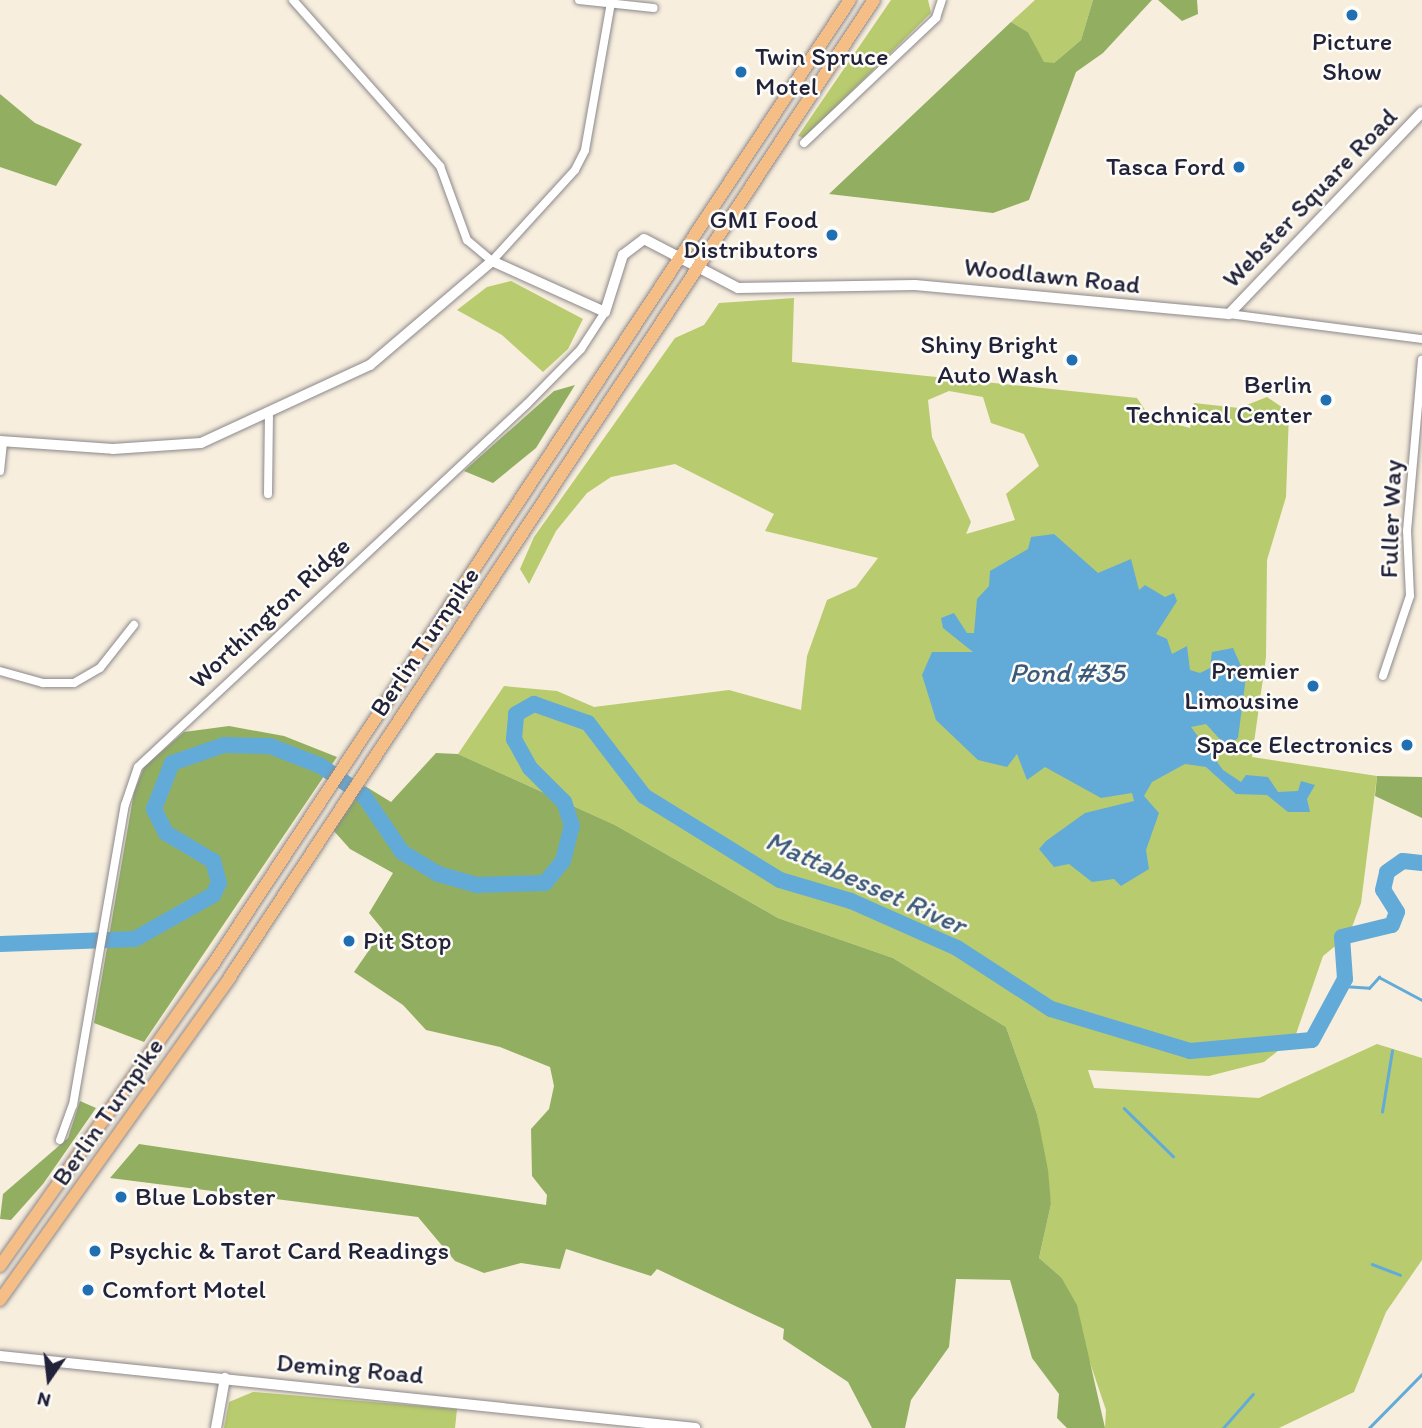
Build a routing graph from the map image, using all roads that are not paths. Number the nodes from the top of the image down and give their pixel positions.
1 (293, 0) edge
2 (579, 0) edge
3 (850, 0) edge
4 (874, 0) edge
5 (942, 0) edge
6 (611, 3) junction
7 (654, 8) dead end
8 (1422, 112) edge
9 (804, 143) dead end
10 (684, 259) junction
11 (492, 261) junction
12 (701, 270) junction
13 (605, 312) junction
14 (1229, 314) junction
15 (1422, 339) edge
16 (1422, 360) edge
17 (270, 416) junction
18 (1, 441) edge
19 (0, 471) edge
20 (268, 494) dead end
21 (134, 625) dead end
22 (0, 671) edge
23 (1383, 676) dead end
24 (60, 1140) dead end
25 (0, 1266) edge
26 (0, 1300) edge
27 (0, 1356) edge
28 (225, 1378) junction
29 (216, 1428) edge
30 (695, 1428) edge

1 - 11 street
2 - 6 street
3 - 10 highway, Berlin Turnpike
4 - 12 highway, Berlin Turnpike
5 - 9 street
6 - 7 street
6 - 11 street
8 - 14 street, Webster Square Road
10 - 12 street, Woodlawn Road
10 - 13 street, Worthington Ridge
10 - 25 highway, Berlin Turnpike
11 - 13 street
11 - 17 street
12 - 14 street, Woodlawn Road
12 - 26 highway, Berlin Turnpike
13 - 24 street, Worthington Ridge
14 - 15 street, Woodlawn Road
16 - 23 street, Fuller Way
17 - 18 street
17 - 20 street
18 - 19 street
21 - 22 street
27 - 28 street, Deming Road
28 - 29 street
28 - 30 street, Deming Road

